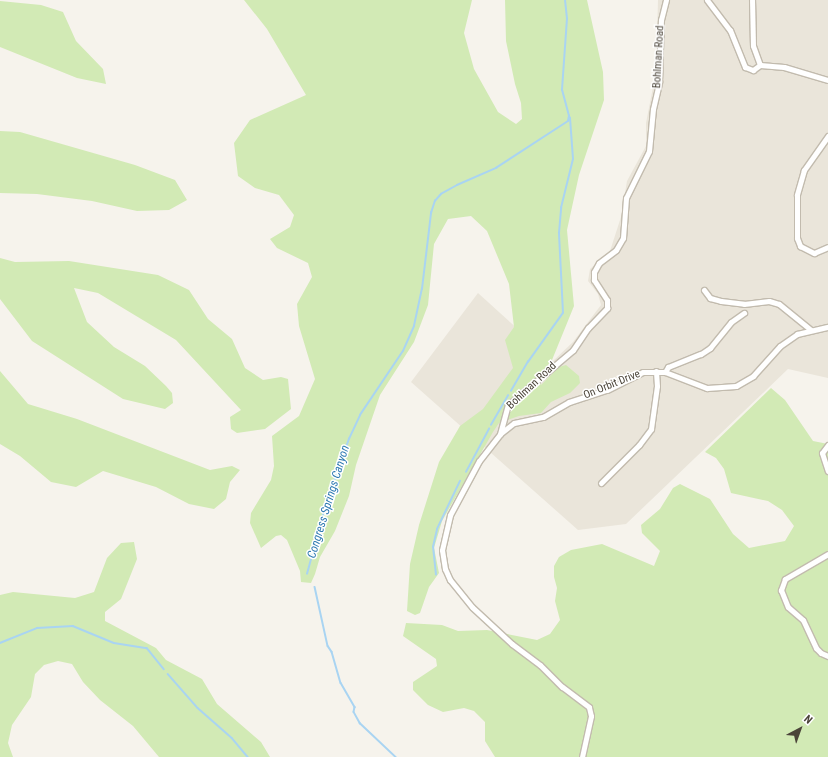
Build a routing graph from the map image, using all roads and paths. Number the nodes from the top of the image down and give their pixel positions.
1 (666, 0) edge
2 (707, 0) edge
3 (752, 0) edge
4 (760, 65) junction
5 (828, 80) edge
6 (828, 136) edge
7 (828, 247) edge
8 (704, 290) dead end
9 (744, 313) dead end
10 (828, 327) edge
11 (811, 330) junction
12 (656, 370) junction
13 (665, 372) junction
14 (500, 434) junction
15 (828, 446) edge
16 (828, 471) edge
17 (601, 483) dead end
18 (828, 554) edge
19 (828, 656) edge
20 (582, 757) edge

1 - 14 street, Bohlman Road
2 - 4 street
3 - 4 street
4 - 5 street
6 - 7 street
8 - 11 street
9 - 13 street
10 - 11 street, On Orbit Drive
11 - 13 street, On Orbit Drive
12 - 13 street, On Orbit Drive
12 - 14 street, On Orbit Drive
12 - 17 street
14 - 20 street, Bohlman Road
15 - 16 street
18 - 19 street

